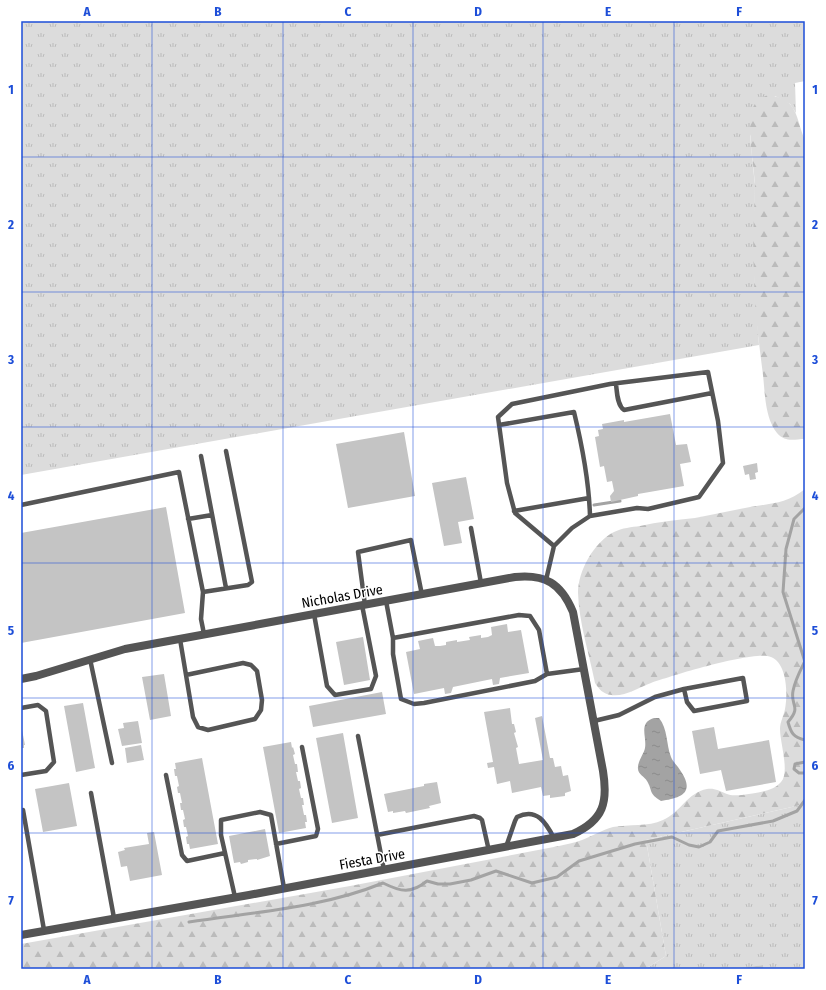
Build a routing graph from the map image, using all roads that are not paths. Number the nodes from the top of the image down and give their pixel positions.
1 (616, 384) junction
2 (712, 393) junction
3 (499, 425) junction
4 (226, 451) dead end
5 (201, 456) dead end
6 (589, 498) junction
7 (22, 506) edge
8 (514, 511) junction
9 (212, 514) junction
10 (590, 516) junction
11 (188, 519) junction
12 (471, 528) dead end
13 (554, 546) junction
14 (546, 580) junction
15 (481, 584) junction
16 (226, 588) junction
17 (202, 592) junction
18 (422, 595) junction
19 (386, 601) junction
20 (364, 605) junction
21 (314, 614) junction
22 (204, 634) junction
23 (393, 638) junction
24 (180, 639) junction
25 (90, 659) junction
26 (584, 669) junction
27 (547, 674) junction
28 (186, 675) junction
29 (21, 679) edge
30 (684, 689) junction
31 (589, 694) joint
32 (21, 708) edge
33 (594, 721) junction
34 (358, 736) dead end
35 (302, 747) dead end
36 (112, 764) dead end
37 (21, 775) edge
38 (166, 775) dead end
39 (92, 793) dead end
40 (23, 810) dead end
41 (377, 835) junction
42 (554, 838) junction
43 (276, 844) junction
44 (506, 847) junction
45 (489, 851) junction
46 (225, 853) junction
47 (384, 870) junction
48 (284, 888) junction
49 (235, 897) junction
50 (114, 918) junction
51 (44, 930) junction
52 (21, 935) edge

1 - 2 lane
1 - 2 lane
1 - 3 lane
2 - 10 lane
3 - 6 lane
3 - 8 lane
4 - 16 lane
5 - 9 lane
6 - 8 lane
6 - 10 lane
7 - 11 lane
8 - 13 lane
9 - 11 lane
9 - 16 lane
10 - 13 lane
11 - 17 lane
12 - 15 lane
13 - 14 lane
14 - 15 street, Nicholas Drive
14 - 26 street, Nicholas Drive
15 - 18 street, Nicholas Drive
16 - 17 lane
17 - 22 lane
18 - 19 street, Nicholas Drive
18 - 20 lane
19 - 20 street, Nicholas Drive
19 - 23 lane
20 - 21 street, Nicholas Drive
20 - 21 lane
21 - 22 street, Nicholas Drive
22 - 24 street, Nicholas Drive
23 - 27 lane
23 - 27 lane
24 - 25 street, Nicholas Drive
24 - 28 lane
25 - 29 street, Nicholas Drive
25 - 36 lane
26 - 27 lane
26 - 31 street, Nicholas Drive
28 - 28 lane
30 - 30 lane
30 - 33 lane
31 - 33 street, Fiesta Drive
32 - 37 lane
33 - 42 street, Fiesta Drive
34 - 41 lane
35 - 43 lane
38 - 46 lane
39 - 50 lane
40 - 51 lane
41 - 45 lane
41 - 47 lane
42 - 44 street, Fiesta Drive
42 - 44 lane
43 - 46 lane
43 - 48 lane
44 - 45 street, Fiesta Drive
45 - 47 street, Fiesta Drive
46 - 49 lane
47 - 48 street, Fiesta Drive
48 - 49 street, Fiesta Drive
49 - 50 street, Fiesta Drive
50 - 51 street, Fiesta Drive
51 - 52 street, Fiesta Drive

